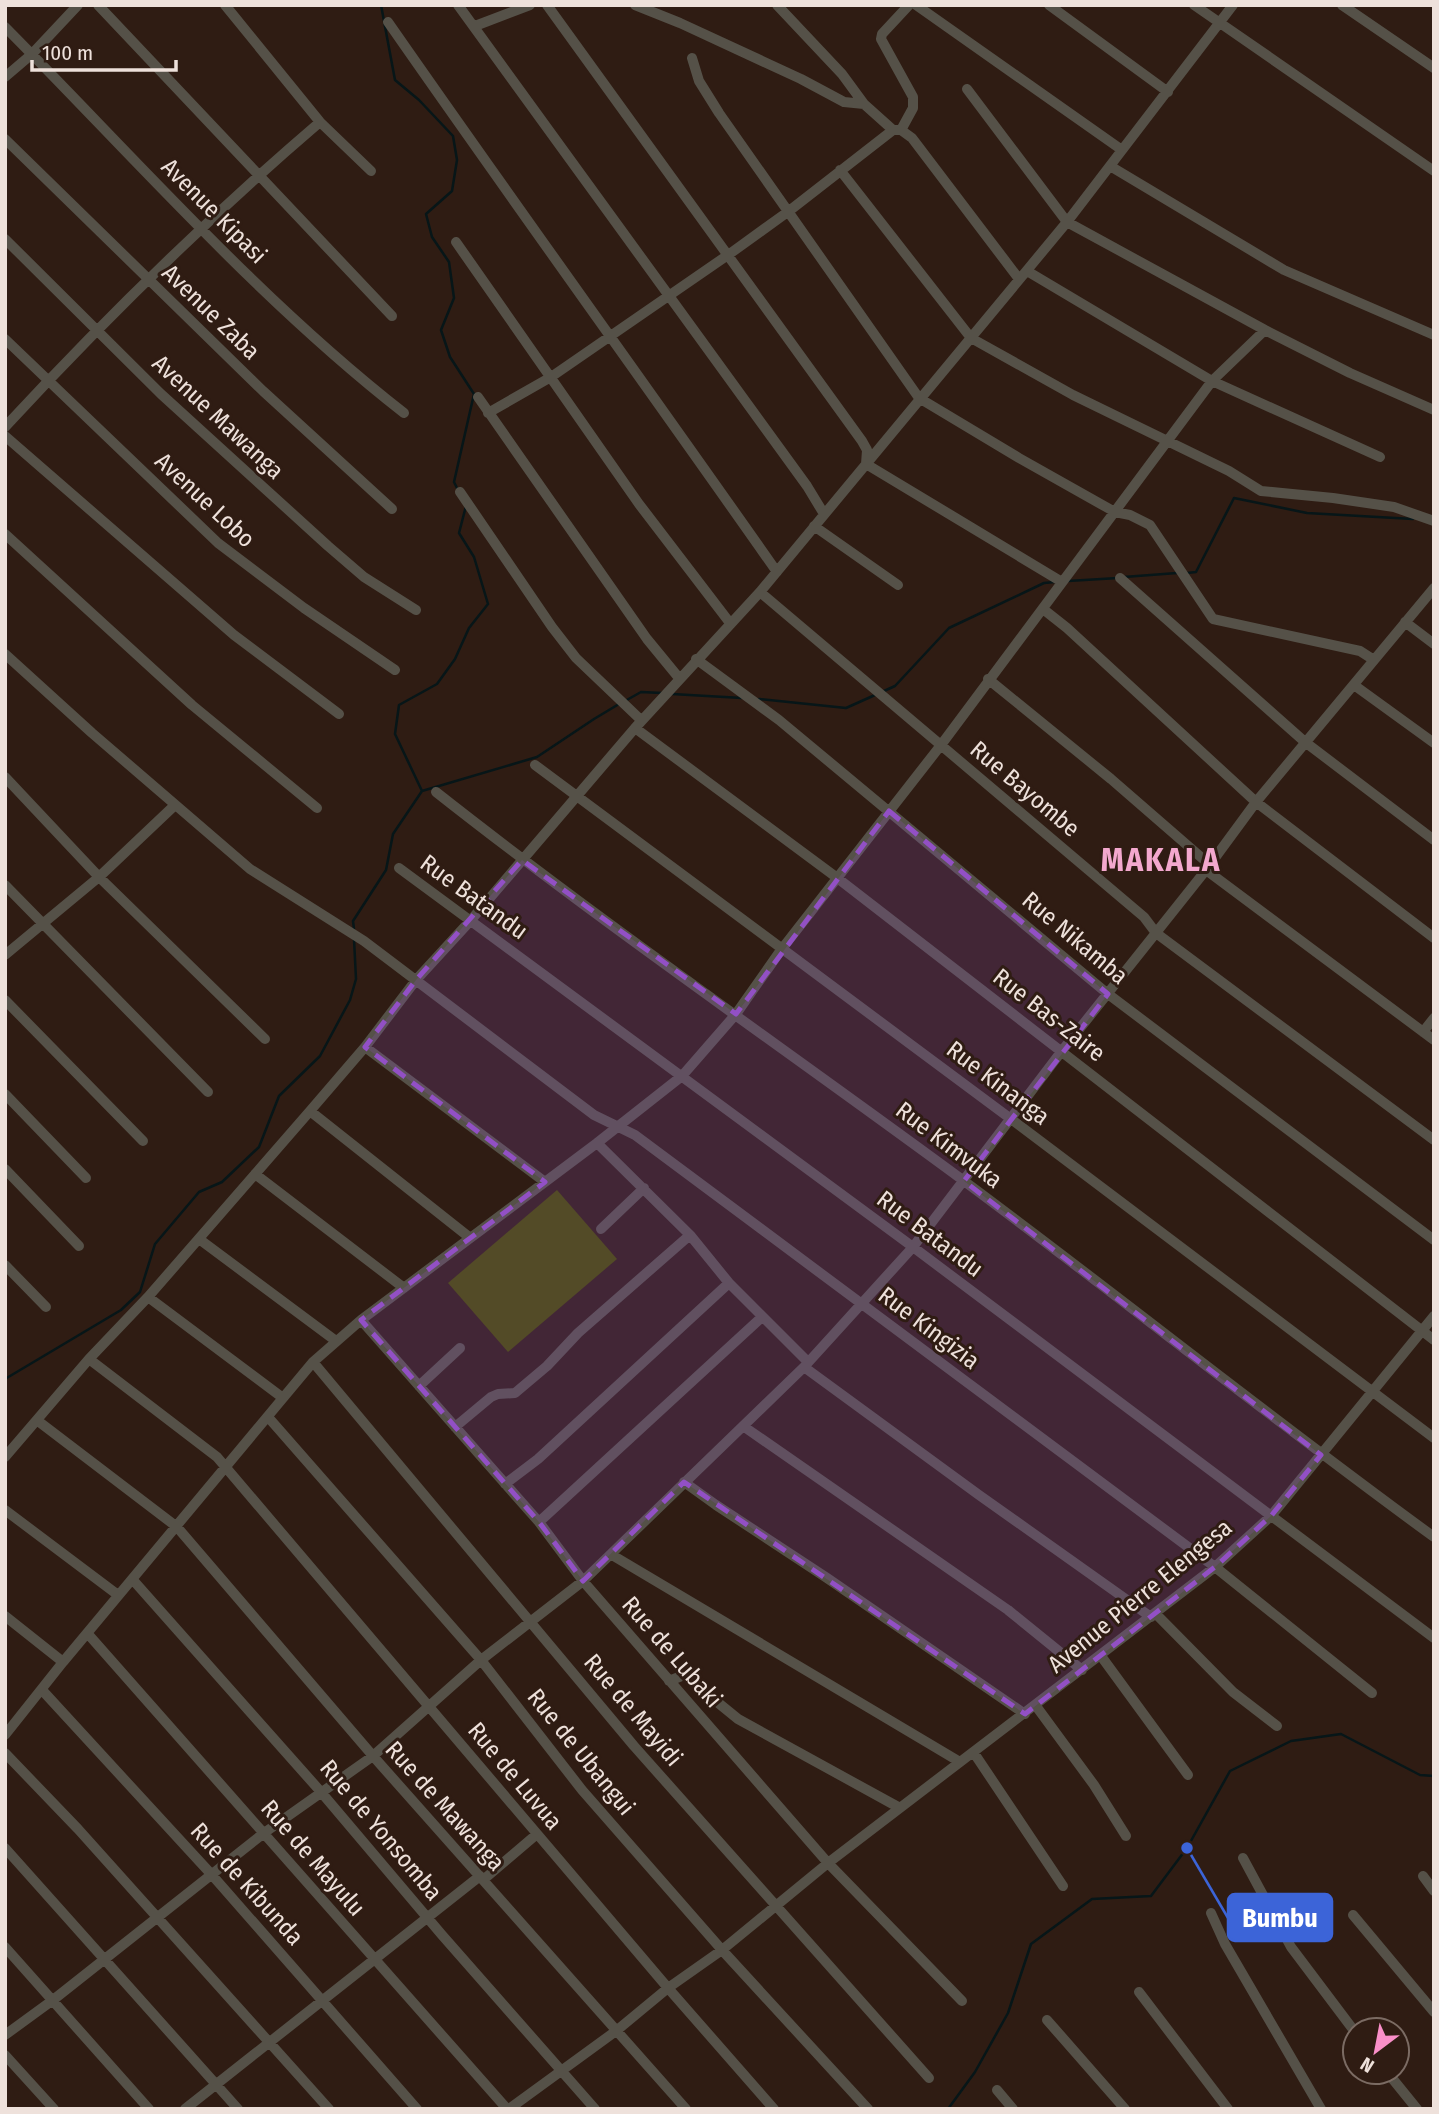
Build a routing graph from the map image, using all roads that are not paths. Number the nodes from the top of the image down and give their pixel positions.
1 (78, 5) edge
2 (98, 5) edge
3 (225, 5) edge
4 (458, 5) edge
5 (530, 5) edge
6 (547, 5) edge
7 (635, 5) edge
8 (777, 5) edge
9 (909, 5) edge
10 (916, 5) edge
11 (1049, 5) edge
12 (1195, 5) edge
13 (1233, 5) edge
14 (1342, 5) edge
15 (388, 22) dead end
16 (1221, 24) junction
17 (475, 26) junction
18 (5, 27) edge
19 (32, 54) junction
20 (692, 58) dead end
21 (1434, 68) edge
22 (5, 77) edge
23 (967, 89) dead end
24 (1168, 92) junction
25 (864, 104) junction
26 (320, 122) junction
27 (897, 130) junction
28 (5, 139) edge
29 (1122, 150) junction
30 (1110, 166) junction
31 (840, 170) junction
32 (371, 171) dead end
33 (1434, 171) edge
34 (259, 174) junction
35 (789, 211) junction
36 (1068, 222) junction
37 (201, 229) junction
38 (5, 239) edge
39 (456, 242) dead end
40 (728, 255) junction
41 (1023, 275) junction
42 (148, 281) junction
43 (669, 296) junction
44 (392, 316) dead end
45 (96, 331) junction
46 (1265, 331) junction
47 (1434, 335) edge
48 (611, 336) junction
49 (971, 338) junction
50 (5, 339) edge
51 (551, 377) junction
52 (48, 380) junction
53 (1212, 381) junction
54 (478, 397) dead end
55 (919, 398) junction
56 (1434, 410) edge
57 (404, 413) dead end
58 (488, 414) junction
59 (5, 427) edge
60 (5, 436) edge
61 (1166, 440) junction
62 (1380, 457) dead end
63 (866, 464) junction
64 (460, 492) dead end
65 (392, 509) dead end
66 (1115, 512) junction
67 (824, 514) junction
68 (1434, 521) edge
69 (814, 526) junction
70 (5, 534) edge
71 (777, 572) junction
72 (1120, 578) dead end
73 (1062, 582) junction
74 (898, 585) dead end
75 (1434, 588) edge
76 (760, 592) junction
77 (1043, 609) junction
78 (416, 610) dead end
79 (1405, 622) junction
80 (730, 623) junction
81 (1434, 644) edge
82 (5, 654) edge
83 (696, 659) junction
84 (1374, 660) junction
85 (396, 670) dead end
86 (679, 678) junction
87 (988, 680) junction
88 (1354, 685) junction
89 (339, 714) dead end
90 (638, 724) junction
91 (1305, 742) junction
92 (1434, 743) edge
93 (941, 745) junction
94 (535, 765) dead end
95 (5, 777) edge
96 (436, 792) dead end
97 (576, 798) junction
98 (1256, 803) junction
99 (175, 805) junction
100 (317, 808) dead end
101 (889, 811) junction
102 (1434, 840) edge
103 (522, 860) junction
104 (399, 867) dead end
105 (1208, 868) junction
106 (99, 877) junction
107 (836, 877) junction
108 (5, 885) edge
109 (471, 920) junction
110 (42, 923) junction
111 (1156, 933) junction
112 (1434, 938) edge
113 (781, 950) junction
114 (5, 955) edge
115 (416, 980) junction
116 (1108, 994) junction
117 (5, 1000) edge
118 (736, 1014) junction
119 (1434, 1018) edge
120 (1423, 1032) junction
121 (265, 1039) dead end
122 (1434, 1040) edge
123 (365, 1047) junction
124 (1061, 1052) junction
125 (682, 1076) junction
126 (208, 1092) dead end
127 (5, 1094) edge
128 (310, 1111) junction
129 (1012, 1119) junction
130 (616, 1126) junction
131 (1434, 1140) edge
132 (143, 1141) dead end
133 (597, 1143) junction
134 (5, 1169) edge
135 (255, 1174) junction
136 (86, 1178) dead end
137 (964, 1181) junction
138 (545, 1182) junction
139 (644, 1188) junction
140 (601, 1229) dead end
141 (690, 1235) junction
142 (469, 1237) junction
143 (199, 1239) junction
144 (1434, 1240) edge
145 (79, 1246) dead end
146 (913, 1247) junction
147 (5, 1265) edge
148 (729, 1283) junction
149 (404, 1288) junction
150 (148, 1297) junction
151 (861, 1304) junction
152 (46, 1307) dead end
153 (762, 1317) junction
154 (1434, 1317) edge
155 (361, 1320) junction
156 (1422, 1331) junction
157 (1434, 1340) edge
158 (336, 1341) junction
159 (460, 1348) dead end
160 (89, 1359) junction
161 (313, 1362) junction
162 (806, 1365) junction
163 (419, 1386) junction
164 (1373, 1392) junction
165 (283, 1398) junction
166 (268, 1417) junction
167 (38, 1421) junction
168 (743, 1426) junction
169 (455, 1427) junction
170 (1434, 1438) edge
171 (1321, 1455) junction
172 (5, 1457) edge
173 (226, 1468) junction
174 (684, 1482) junction
175 (505, 1484) junction
176 (5, 1510) edge
177 (1271, 1516) junction
178 (539, 1522) junction
179 (177, 1527) junction
180 (1434, 1537) edge
181 (612, 1555) junction
182 (1215, 1567) junction
183 (133, 1580) junction
184 (583, 1581) junction
185 (118, 1595) junction
186 (1153, 1615) junction
187 (5, 1616) edge
188 (532, 1622) junction
189 (88, 1634) junction
190 (1434, 1638) edge
191 (1101, 1656) junction
192 (481, 1660) junction
193 (63, 1662) junction
194 (1082, 1670) junction
195 (669, 1681) junction
196 (41, 1690) junction
197 (1373, 1693) dead end
198 (428, 1704) junction
199 (1036, 1706) junction
200 (1025, 1714) junction
201 (1278, 1726) dead end
202 (6, 1732) edge
203 (5, 1753) edge
204 (974, 1753) junction
205 (373, 1756) junction
206 (960, 1762) junction
207 (1188, 1774) dead end
208 (321, 1792) junction
209 (900, 1808) junction
210 (264, 1833) junction
211 (537, 1834) junction
212 (1126, 1836) dead end
213 (5, 1848) edge
214 (1243, 1858) dead end
215 (828, 1863) junction
216 (212, 1875) junction
217 (1423, 1876) dead end
218 (481, 1878) junction
219 (1063, 1886) dead end
220 (1434, 1891) edge
221 (775, 1907) junction
222 (1211, 1913) dead end
223 (1353, 1915) dead end
224 (427, 1917) junction
225 (156, 1918) junction
226 (5, 1947) edge
227 (722, 1950) junction
228 (374, 1959) junction
229 (104, 1960) junction
230 (668, 1988) junction
231 (1139, 1992) dead end
232 (53, 2000) junction
233 (323, 2001) junction
234 (962, 2001) dead end
235 (1434, 2012) edge
236 (1343, 2016) edge
237 (1047, 2020) dead end
238 (615, 2031) junction
239 (5, 2035) edge
240 (270, 2043) junction
241 (5, 2055) edge
242 (561, 2071) junction
243 (929, 2078) dead end
244 (216, 2084) junction
245 (1398, 2086) edge
246 (997, 2090) dead end
247 (54, 2109) edge
248 (149, 2109) edge
249 (185, 2109) edge
250 (238, 2109) edge
251 (328, 2109) edge
252 (417, 2109) edge
253 (508, 2109) edge
254 (595, 2109) edge
255 (686, 2109) edge
256 (774, 2109) edge
257 (868, 2109) edge
258 (1013, 2109) edge
259 (1125, 2109) edge
260 (1228, 2109) edge
261 (1321, 2109) edge
262 (1417, 2109) edge

1 - 19 street
2 - 34 street
3 - 26 street
4 - 17 street
5 - 17 street
6 - 40 street
7 - 25 street
8 - 25 street
9 - 27 street
10 - 29 street
11 - 24 street
12 - 16 street
13 - 16 street
14 - 21 street
15 - 48 street
16 - 24 street
16 - 33 street
17 - 43 street
18 - 19 street, Avenue Kipasi
19 - 22 street
19 - 37 street, Avenue Kipasi
20 - 35 street
23 - 36 street
24 - 29 street
25 - 27 street
26 - 32 street
26 - 34 street
27 - 31 street
27 - 41 street
28 - 42 street, Avenue Zaba
29 - 30 street
30 - 36 street
30 - 47 street
31 - 35 street
31 - 49 street
34 - 37 street
34 - 44 street
35 - 40 street
35 - 55 street
36 - 41 street
36 - 46 street
37 - 42 street
37 - 57 street, Avenue Kipasi
38 - 45 street, Avenue Mawanga
39 - 51 street
40 - 43 street
40 - 63 street
41 - 49 street
41 - 53 street
42 - 45 street
42 - 65 street, Avenue Zaba
43 - 48 street
43 - 67 street
45 - 52 street
45 - 78 street, Avenue Mawanga
46 - 53 street
46 - 56 street
48 - 51 street
48 - 71 street
49 - 55 street
49 - 61 street
50 - 52 street, Avenue Lobo
51 - 58 street
51 - 80 street
52 - 59 street
52 - 85 street, Avenue Lobo
53 - 61 street
53 - 62 street
54 - 58 street
55 - 63 street
55 - 66 street
58 - 86 street
60 - 89 street
61 - 66 street
61 - 68 street
63 - 67 street
63 - 73 street
64 - 90 street, Rue Bas-Zaire
66 - 73 street
66 - 84 street
67 - 69 street
69 - 71 street
69 - 74 street
70 - 100 street
71 - 76 street
72 - 91 street
73 - 77 street
75 - 79 street
76 - 80 street
76 - 93 street, Rue Bayombe
77 - 87 street
77 - 98 street
79 - 81 street
79 - 84 street
80 - 83 street
82 - 99 street, Rue Kingizia
83 - 86 street
83 - 101 street, Rue Nikamba
84 - 88 street
86 - 90 street
87 - 93 street
87 - 105 street
88 - 91 street
88 - 92 street
90 - 97 street
90 - 107 street, Rue Bas-Zaire
91 - 98 street
91 - 102 street
93 - 101 street
93 - 111 street, Rue Bayombe
94 - 97 street, Rue Kinanga
95 - 106 street
96 - 103 street, Rue Kimvuka
97 - 103 street
97 - 113 street, Rue Kinanga
98 - 105 street
98 - 112 street
99 - 106 street
99 - 115 street, Rue Kingizia
101 - 107 street
101 - 116 street, Rue Nikamba
103 - 109 street
103 - 118 street, Rue Kimvuka
104 - 109 street, Rue Batandu
105 - 111 street
105 - 120 street
106 - 110 street
106 - 121 street
107 - 113 street
107 - 124 street, Rue Bas-Zaire
108 - 110 street
109 - 115 street
109 - 125 street, Rue Batandu
110 - 114 street
110 - 126 street
111 - 116 street
111 - 131 street, Rue Bayombe
113 - 118 street
113 - 129 street, Rue Kinanga
115 - 123 street
115 - 130 street, Rue Kingizia
116 - 124 street
116 - 144 street, Rue Nikamba
117 - 132 street
118 - 125 street
118 - 137 street, Rue Kimvuka
119 - 120 street
120 - 122 street
123 - 128 street
123 - 138 street
124 - 129 street
124 - 156 street, Rue Bas-Zaire
125 - 130 street
125 - 146 street, Rue Batandu
127 - 136 street
128 - 135 street
128 - 142 street
129 - 137 street
129 - 164 street, Rue Kinanga
130 - 133 street
130 - 151 street, Rue Kingizia
133 - 138 street
133 - 139 street
134 - 145 street
135 - 143 street
135 - 149 street
137 - 146 street
137 - 171 street, Rue Kimvuka
138 - 142 street
139 - 140 street
139 - 141 street
141 - 148 street
141 - 169 street
142 - 149 street
143 - 150 street
143 - 158 street
146 - 151 street
146 - 177 street, Rue Batandu
147 - 152 street
148 - 153 street
148 - 175 street
149 - 155 street
150 - 160 street
150 - 165 street
151 - 162 street
151 - 182 street, Rue Kingizia
153 - 162 street
153 - 178 street
154 - 156 street, Avenue Pierre Elengesa
155 - 158 street
155 - 163 street, Rue de Lubaki
156 - 157 street, Rue Bas-Zaire
156 - 164 street, Avenue Pierre Elengesa
158 - 161 street
159 - 163 street
160 - 167 street
160 - 173 street, Rue de Luvua
161 - 165 street
161 - 188 street, Rue de Mayidi
162 - 168 street
162 - 186 street
163 - 169 street, Rue de Lubaki
164 - 170 street, Rue Kinanga
164 - 171 street, Avenue Pierre Elengesa
165 - 166 street
166 - 173 street
166 - 192 street, Rue de Ubangui
167 - 172 street
167 - 179 street, Rue de Mawanga
168 - 174 street
168 - 194 street
169 - 175 street, Rue de Lubaki
171 - 177 street, Avenue Pierre Elengesa
171 - 180 street, Rue Kimvuka
173 - 179 street
173 - 198 street, Rue de Luvua
174 - 181 street
174 - 200 street
175 - 178 street, Rue de Lubaki
176 - 185 street
177 - 182 street, Avenue Pierre Elengesa
177 - 190 street, Rue Batandu
178 - 184 street, Rue de Lubaki
179 - 183 street
179 - 205 street, Rue de Mawanga
181 - 184 street
181 - 206 street
182 - 186 street, Avenue Pierre Elengesa
182 - 197 street, Rue Kingizia
183 - 185 street
183 - 208 street, Rue de Yonsomba
184 - 188 street
184 - 195 street, Rue de Lubaki
185 - 189 street
186 - 191 street, Avenue Pierre Elengesa
186 - 201 street
187 - 193 street
188 - 192 street
188 - 221 street, Rue de Mayidi
189 - 193 street
189 - 210 street, Rue de Mayulu
191 - 194 street, Avenue Pierre Elengesa
191 - 207 street
192 - 198 street
192 - 227 street, Rue de Ubangui
193 - 196 street
194 - 199 street, Avenue Pierre Elengesa
195 - 209 street
195 - 215 street, Rue de Lubaki
196 - 202 street
196 - 216 street, Rue de Kibunda
198 - 205 street
198 - 211 street, Rue de Luvua
199 - 200 street, Avenue Pierre Elengesa
199 - 212 street
200 - 204 street, Avenue Pierre Elengesa
203 - 225 street
204 - 206 street, Avenue Pierre Elengesa
204 - 219 street
205 - 208 street
205 - 218 street, Rue de Mawanga
206 - 209 street, Avenue Pierre Elengesa
208 - 210 street
208 - 224 street, Rue de Yonsomba
209 - 215 street, Avenue Pierre Elengesa
210 - 216 street
210 - 228 street, Rue de Mayulu
211 - 218 street
211 - 230 street, Rue de Luvua
213 - 229 street
214 - 236 street
215 - 221 street, Avenue Pierre Elengesa
215 - 234 street, Rue de Lubaki
216 - 225 street
216 - 233 street, Rue de Kibunda
217 - 220 street
218 - 224 street
218 - 238 street, Rue de Mawanga
221 - 227 street, Avenue Pierre Elengesa
221 - 243 street, Rue de Mayidi
222 - 261 street
223 - 235 street
224 - 228 street
224 - 242 street, Rue de Yonsomba
225 - 229 street
225 - 240 street
226 - 232 street
227 - 230 street, Avenue Pierre Elengesa
227 - 257 street, Rue de Ubangui
228 - 233 street
228 - 253 street, Rue de Mayulu
229 - 232 street
229 - 244 street
230 - 238 street, Avenue Pierre Elengesa
230 - 256 street, Rue de Luvua
231 - 260 street
232 - 239 street
232 - 248 street
233 - 240 street
233 - 252 street, Rue de Kibunda
237 - 259 street
238 - 242 street, Avenue Pierre Elengesa
238 - 255 street, Rue de Mawanga
240 - 244 street
240 - 251 street
241 - 247 street
242 - 253 street, Avenue Pierre Elengesa
242 - 254 street, Rue de Yonsomba
244 - 249 street
244 - 250 street
245 - 262 street
246 - 258 street

